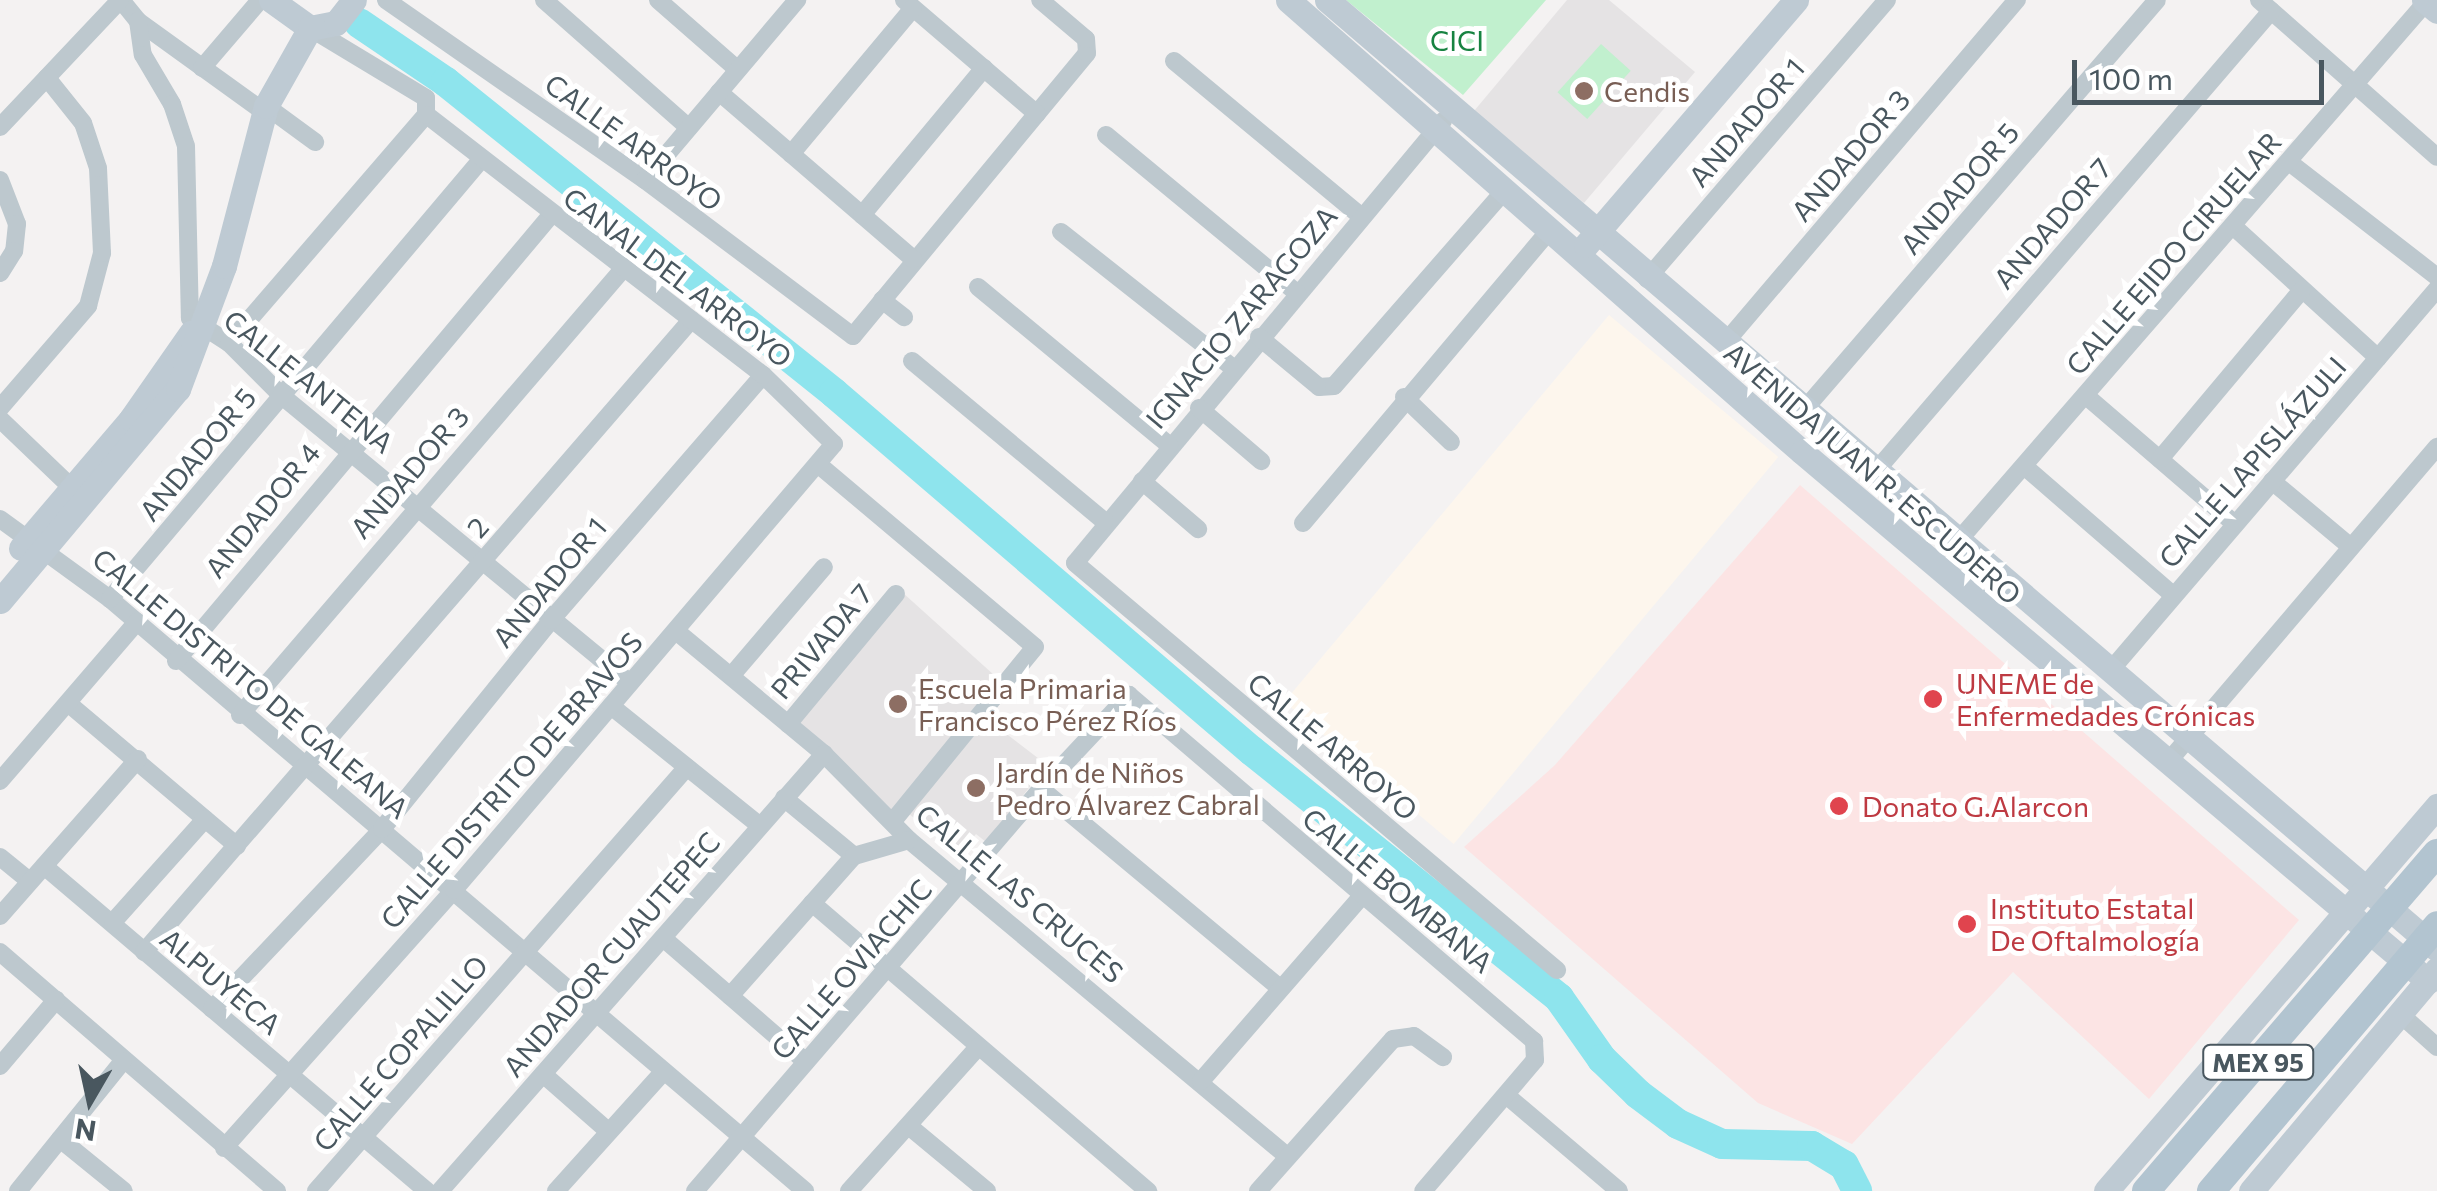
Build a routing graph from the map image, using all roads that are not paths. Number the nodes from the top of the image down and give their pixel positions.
1 (120, 0) edge
2 (260, 0) edge
3 (271, 0) edge
4 (305, 0) edge
5 (354, 0) edge
6 (386, 0) edge
7 (544, 0) edge
8 (658, 0) edge
9 (770, 0) edge
10 (1040, 0) edge
11 (1288, 0) edge
12 (1326, 0) edge
13 (1796, 0) edge
14 (1887, 0) edge
15 (2017, 0) edge
16 (2158, 0) edge
17 (2429, 3) edge
18 (908, 4) edge
19 (2265, 5) edge
20 (791, 6) edge
21 (138, 21) junction
22 (310, 28) junction
23 (1174, 61) dead end
24 (202, 68) junction
25 (984, 68) junction
26 (738, 70) junction
27 (47, 78) junction
28 (2357, 85) junction
29 (719, 92) junction
30 (265, 109) junction
31 (1454, 109) junction
32 (1037, 114) junction
33 (426, 116) junction
34 (0, 127) edge
35 (688, 128) junction
36 (1434, 131) junction
37 (1106, 136) dead end
38 (315, 142) dead end
39 (791, 154) junction
40 (2437, 156) edge
41 (480, 161) junction
42 (2290, 162) junction
43 (0, 180) edge
44 (646, 180) junction
45 (1504, 191) junction
46 (551, 215) junction
47 (862, 216) junction
48 (1361, 216) junction
49 (2233, 226) junction
50 (1061, 232) dead end
51 (1548, 232) junction
52 (1597, 232) junction
53 (1576, 257) junction
54 (913, 260) junction
55 (624, 268) junction
56 (0, 273) edge
57 (2437, 277) edge
58 (1647, 279) junction
59 (978, 287) dead end
60 (2437, 289) edge
61 (2302, 290) junction
62 (1296, 293) junction
63 (882, 300) junction
64 (1687, 313) junction
65 (904, 317) dead end
66 (691, 320) junction
67 (203, 321) junction
68 (1667, 336) junction
69 (1260, 338) junction
70 (229, 344) junction
71 (1724, 344) junction
72 (2378, 358) junction
73 (912, 361) dead end
74 (1234, 368) junction
75 (763, 375) junction
76 (282, 396) junction
77 (2085, 396) junction
78 (1404, 397) junction
79 (0, 408) edge
80 (1199, 408) junction
81 (1802, 411) junction
82 (0, 419) edge
83 (1451, 442) dead end
84 (834, 444) joint
85 (1169, 444) junction
86 (2437, 448) edge
87 (348, 449) junction
88 (2160, 459) junction
89 (1261, 460) dead end
90 (818, 465) junction
91 (2024, 466) junction
92 (1874, 472) junction
93 (1142, 481) junction
94 (2272, 481) junction
95 (70, 486) junction
96 (417, 504) junction
97 (0, 519) edge
98 (1104, 521) junction
99 (1303, 523) dead end
100 (2235, 524) junction
101 (1198, 529) dead end
102 (1958, 541) junction
103 (36, 544) junction
104 (2351, 547) junction
105 (484, 562) junction
106 (1075, 563) joint
107 (824, 567) dead end
108 (0, 574) edge
109 (896, 594) dead end
110 (2174, 595) junction
111 (110, 599) junction
112 (0, 601) edge
113 (550, 620) junction
114 (136, 622) junction
115 (676, 631) junction
116 (176, 661) junction
117 (2110, 671) junction
118 (731, 676) junction
119 (630, 684) junction
120 (1130, 696) joint
121 (69, 704) junction
122 (611, 706) junction
123 (240, 715) junction
124 (788, 724) junction
125 (2190, 739) junction
126 (824, 754) junction
127 (138, 760) junction
128 (2167, 763) junction
129 (686, 767) junction
130 (306, 770) junction
131 (0, 781) edge
132 (1040, 789) junction
133 (784, 798) junction
134 (2437, 806) edge
135 (205, 819) junction
136 (894, 821) junction
137 (760, 826) junction
138 (382, 829) junction
139 (908, 840) junction
140 (236, 846) junction
141 (2437, 853) edge
142 (854, 856) junction
143 (0, 857) edge
144 (44, 866) junction
145 (30, 881) junction
146 (963, 882) junction
147 (2365, 889) junction
148 (454, 890) junction
149 (1362, 896) junction
150 (812, 904) junction
151 (2389, 909) junction
152 (2345, 912) junction
153 (0, 916) edge
154 (113, 922) junction
155 (2370, 933) junction
156 (663, 938) junction
157 (2433, 938) edge
158 (525, 951) junction
159 (0, 952) edge
160 (144, 952) junction
161 (2405, 962) junction
162 (889, 968) junction
163 (1557, 970) dead end
164 (2432, 975) edge
165 (1279, 987) junction
166 (730, 996) junction
167 (56, 1000) junction
168 (212, 1009) junction
169 (598, 1013) junction
170 (2399, 1014) junction
171 (2437, 1046) edge
172 (978, 1047) junction
173 (1443, 1057) dead end
174 (123, 1061) junction
175 (806, 1062) junction
176 (0, 1066) edge
177 (664, 1071) junction
178 (543, 1074) junction
179 (290, 1076) junction
180 (1201, 1080) junction
181 (1506, 1095) junction
182 (910, 1127) junction
183 (608, 1131) junction
184 (364, 1136) junction
185 (740, 1136) junction
186 (60, 1139) junction
187 (224, 1148) junction
188 (1286, 1155) junction
189 (18, 1191) edge
190 (124, 1191) edge
191 (277, 1191) edge
192 (316, 1191) edge
193 (428, 1191) edge
194 (440, 1191) edge
195 (556, 1191) edge
196 (695, 1191) edge
197 (806, 1191) edge
198 (850, 1191) edge
199 (987, 1191) edge
200 (1148, 1191) edge
201 (1258, 1191) edge
202 (1423, 1191) edge
203 (1619, 1191) edge
204 (2106, 1191) edge
205 (2146, 1191) edge
206 (2211, 1191) edge
207 (2252, 1191) edge

1 - 21 street
1 - 27 street
2 - 24 street
3 - 22 main road
4 - 22 main road
5 - 22 main road
6 - 44 street, CALLE ARROYO
7 - 35 street
8 - 26 street
9 - 20 street
10 - 32 street
11 - 36 main road, AVENIDA JUAN R. ESCUDERO
12 - 31 main road, AVENIDA JUAN R. ESCUDERO
13 - 52 main road
14 - 58 street, ANDADOR 1
15 - 71 street, ANDADOR 3
16 - 81 street, ANDADOR 5
17 - 28 street, CALLE EJIDO CIRUELAR
18 - 25 street
18 - 39 street
19 - 28 street
19 - 92 street, ANDADOR 7
20 - 26 street
21 - 24 street
21 - 67 street, CALLE ANTENA
22 - 30 main road
22 - 33 street, CANAL DEL ARROYO
23 - 48 street
24 - 30 street
25 - 32 street
25 - 47 street
26 - 29 street
27 - 34 street
27 - 79 street
28 - 40 street
28 - 42 street, CALLE EJIDO CIRUELAR
29 - 35 street
29 - 39 street
30 - 38 street
30 - 67 main road
31 - 36 street, IGNACIO ZARAGOZA
31 - 52 main road, AVENIDA JUAN R. ESCUDERO
32 - 54 street
33 - 41 street, CANAL DEL ARROYO
33 - 70 street
35 - 44 street
36 - 45 main road, AVENIDA JUAN R. ESCUDERO
36 - 48 street, IGNACIO ZARAGOZA
37 - 62 street
39 - 47 street
41 - 46 street, CANAL DEL ARROYO
41 - 76 street, ANDADOR 5
42 - 49 street, CALLE EJIDO CIRUELAR
42 - 57 street
43 - 56 street
44 - 63 street, CALLE ARROYO
45 - 51 main road, AVENIDA JUAN R. ESCUDERO
45 - 69 street
46 - 55 street, CANAL DEL ARROYO
46 - 87 street, ANDADOR 4
47 - 54 street
48 - 62 street, IGNACIO ZARAGOZA
49 - 61 street
49 - 77 street, CALLE EJIDO CIRUELAR
50 - 74 street
51 - 53 main road, AVENIDA JUAN R. ESCUDERO
51 - 78 street
52 - 53 main road
52 - 58 main road, AVENIDA JUAN R. ESCUDERO
53 - 68 main road, AVENIDA JUAN R. ESCUDERO
54 - 63 street
55 - 66 street, CANAL DEL ARROYO
55 - 96 street, ANDADOR 3
58 - 64 main road, AVENIDA JUAN R. ESCUDERO
59 - 85 street
60 - 72 street, CALLE LAPISLÁZULI
61 - 72 street
61 - 88 street
62 - 69 street, IGNACIO ZARAGOZA
63 - 65 street
64 - 68 main road
64 - 71 main road, AVENIDA JUAN R. ESCUDERO
66 - 75 street, CANAL DEL ARROYO
66 - 105 street, 2
67 - 70 street, CALLE ANTENA
67 - 95 main road
67 - 103 main road
68 - 128 main road, AVENIDA JUAN R. ESCUDERO
69 - 74 street, IGNACIO ZARAGOZA
70 - 76 street, CALLE ANTENA
71 - 81 main road, AVENIDA JUAN R. ESCUDERO
72 - 94 street, CALLE LAPISLÁZULI
73 - 98 street
74 - 80 street, IGNACIO ZARAGOZA
75 - 84 street, CANAL DEL ARROYO
75 - 113 street, ANDADOR 1
76 - 87 street, CALLE ANTENA
76 - 111 street, ANDADOR 5
77 - 88 street
77 - 91 street, CALLE EJIDO CIRUELAR
78 - 83 street
78 - 99 street
80 - 85 street, IGNACIO ZARAGOZA
80 - 89 street
81 - 92 main road, AVENIDA JUAN R. ESCUDERO
82 - 95 street
84 - 90 street, CALLE DISTRITO DE BRAVOS
85 - 93 street, IGNACIO ZARAGOZA
86 - 104 street
87 - 96 street, CALLE ANTENA
87 - 116 street, ANDADOR 4
88 - 100 street
90 - 115 street, CALLE DISTRITO DE BRAVOS
90 - 136 street
91 - 102 street, CALLE EJIDO CIRUELAR
91 - 110 street
92 - 102 main road, AVENIDA JUAN R. ESCUDERO
93 - 98 street, IGNACIO ZARAGOZA
93 - 101 street
94 - 100 street, CALLE LAPISLÁZULI
94 - 104 street
95 - 103 main road
96 - 105 street, CALLE ANTENA
96 - 123 street, ANDADOR 3
97 - 103 street, CALLE DISTRITO DE GALEANA
98 - 106 street, IGNACIO ZARAGOZA
100 - 110 street, CALLE LAPISLÁZULI
102 - 117 main road, AVENIDA JUAN R. ESCUDERO
103 - 108 main road
103 - 111 street, CALLE DISTRITO DE GALEANA
103 - 112 main road
104 - 125 street
105 - 113 street, CALLE ANTENA
105 - 130 street, 2
106 - 163 street, CALLE ARROYO
107 - 118 street
109 - 124 street, PRIVADA 7
110 - 117 street, CALLE LAPISLÁZULI
111 - 114 street, CALLE DISTRITO DE GALEANA
113 - 119 street, CALLE ANTENA
113 - 138 street, ANDADOR 1
114 - 116 street, CALLE DISTRITO DE GALEANA
114 - 121 street
115 - 118 street, CALLE LAS CRUCES
115 - 119 street, CALLE DISTRITO DE BRAVOS
116 - 123 street, CALLE DISTRITO DE GALEANA
117 - 125 main road, AVENIDA JUAN R. ESCUDERO
118 - 124 street, CALLE LAS CRUCES
119 - 122 street, CALLE DISTRITO DE BRAVOS
120 - 132 street, CALLE OVIACHIC
120 - 149 street, CALLE BOMBANA
121 - 127 street
121 - 131 street
122 - 129 street
122 - 148 street, CALLE DISTRITO DE BRAVOS
123 - 130 street, CALLE DISTRITO DE GALEANA
124 - 126 street, CALLE LAS CRUCES
125 - 128 street
125 - 147 main road, AVENIDA JUAN R. ESCUDERO
126 - 133 street, ANDADOR CUAUTEPEC
126 - 136 street, CALLE LAS CRUCES
127 - 135 street
127 - 144 street
128 - 152 main road, AVENIDA JUAN R. ESCUDERO
129 - 137 street
129 - 158 street, CALLE COPALILLO
130 - 138 street, CALLE DISTRITO DE GALEANA
130 - 140 street, 2
132 - 146 street, CALLE OVIACHIC
132 - 165 street
133 - 137 street, ANDADOR CUAUTEPEC
133 - 142 street
134 - 147 main road
135 - 140 street
135 - 154 street
136 - 139 street, CALLE LAS CRUCES
137 - 156 street, ANDADOR CUAUTEPEC
138 - 148 street, CALLE DISTRITO DE GALEANA
138 - 168 street, ANDADOR 1
139 - 142 street
139 - 146 street, CALLE LAS CRUCES
140 - 160 street, 2
141 - 151 main road, MEX 95
142 - 150 street
143 - 145 street
144 - 145 street
144 - 154 street, ALPUYECA
145 - 153 street
146 - 162 street, CALLE OVIACHIC
146 - 180 street, CALLE LAS CRUCES
147 - 151 main road, AVENIDA JUAN R. ESCUDERO
147 - 152 main road
148 - 158 street, CALLE DISTRITO DE GALEANA
148 - 179 street, CALLE DISTRITO DE BRAVOS
149 - 165 street
149 - 181 street, CALLE BOMBANA
150 - 162 street
150 - 166 street
151 - 155 main road, MEX 95
151 - 157 main road, AVENIDA JUAN R. ESCUDERO
152 - 155 main road, AVENIDA JUAN R. ESCUDERO
152 - 204 main road
154 - 160 street, ALPUYECA
155 - 161 main road, AVENIDA JUAN R. ESCUDERO
155 - 205 main road, MEX 95
156 - 166 street
156 - 169 street, ANDADOR CUAUTEPEC
157 - 161 main road, MEX 95
158 - 169 street, CALLE DISTRITO DE GALEANA
158 - 184 street, CALLE COPALILLO
159 - 167 street
160 - 168 street, ALPUYECA
161 - 164 main road, AVENIDA JUAN R. ESCUDERO
161 - 206 main road, MEX 95
162 - 172 street
162 - 175 street, CALLE OVIACHIC
164 - 170 main road
165 - 180 street
166 - 175 street
167 - 174 street
167 - 176 street
168 - 179 street, ALPUYECA
169 - 177 street, CALLE DISTRITO DE GALEANA
169 - 178 street, ANDADOR CUAUTEPEC
170 - 171 street
170 - 207 main road
172 - 182 street
172 - 200 street
173 - 188 street
174 - 186 street
174 - 187 street
175 - 185 street, CALLE OVIACHIC
177 - 183 street
177 - 185 street, CALLE DISTRITO DE GALEANA
178 - 183 street
178 - 194 street, ANDADOR CUAUTEPEC
179 - 184 street, ALPUYECA
179 - 187 street, CALLE DISTRITO DE BRAVOS
180 - 188 street, CALLE LAS CRUCES
181 - 202 street
181 - 203 street
182 - 198 street
182 - 199 street
183 - 195 street
184 - 192 street, CALLE COPALILLO
184 - 193 street, ALPUYECA
185 - 196 street, CALLE OVIACHIC
185 - 197 street, CALLE DISTRITO DE GALEANA
186 - 189 street
186 - 190 street
187 - 191 street
188 - 201 street

